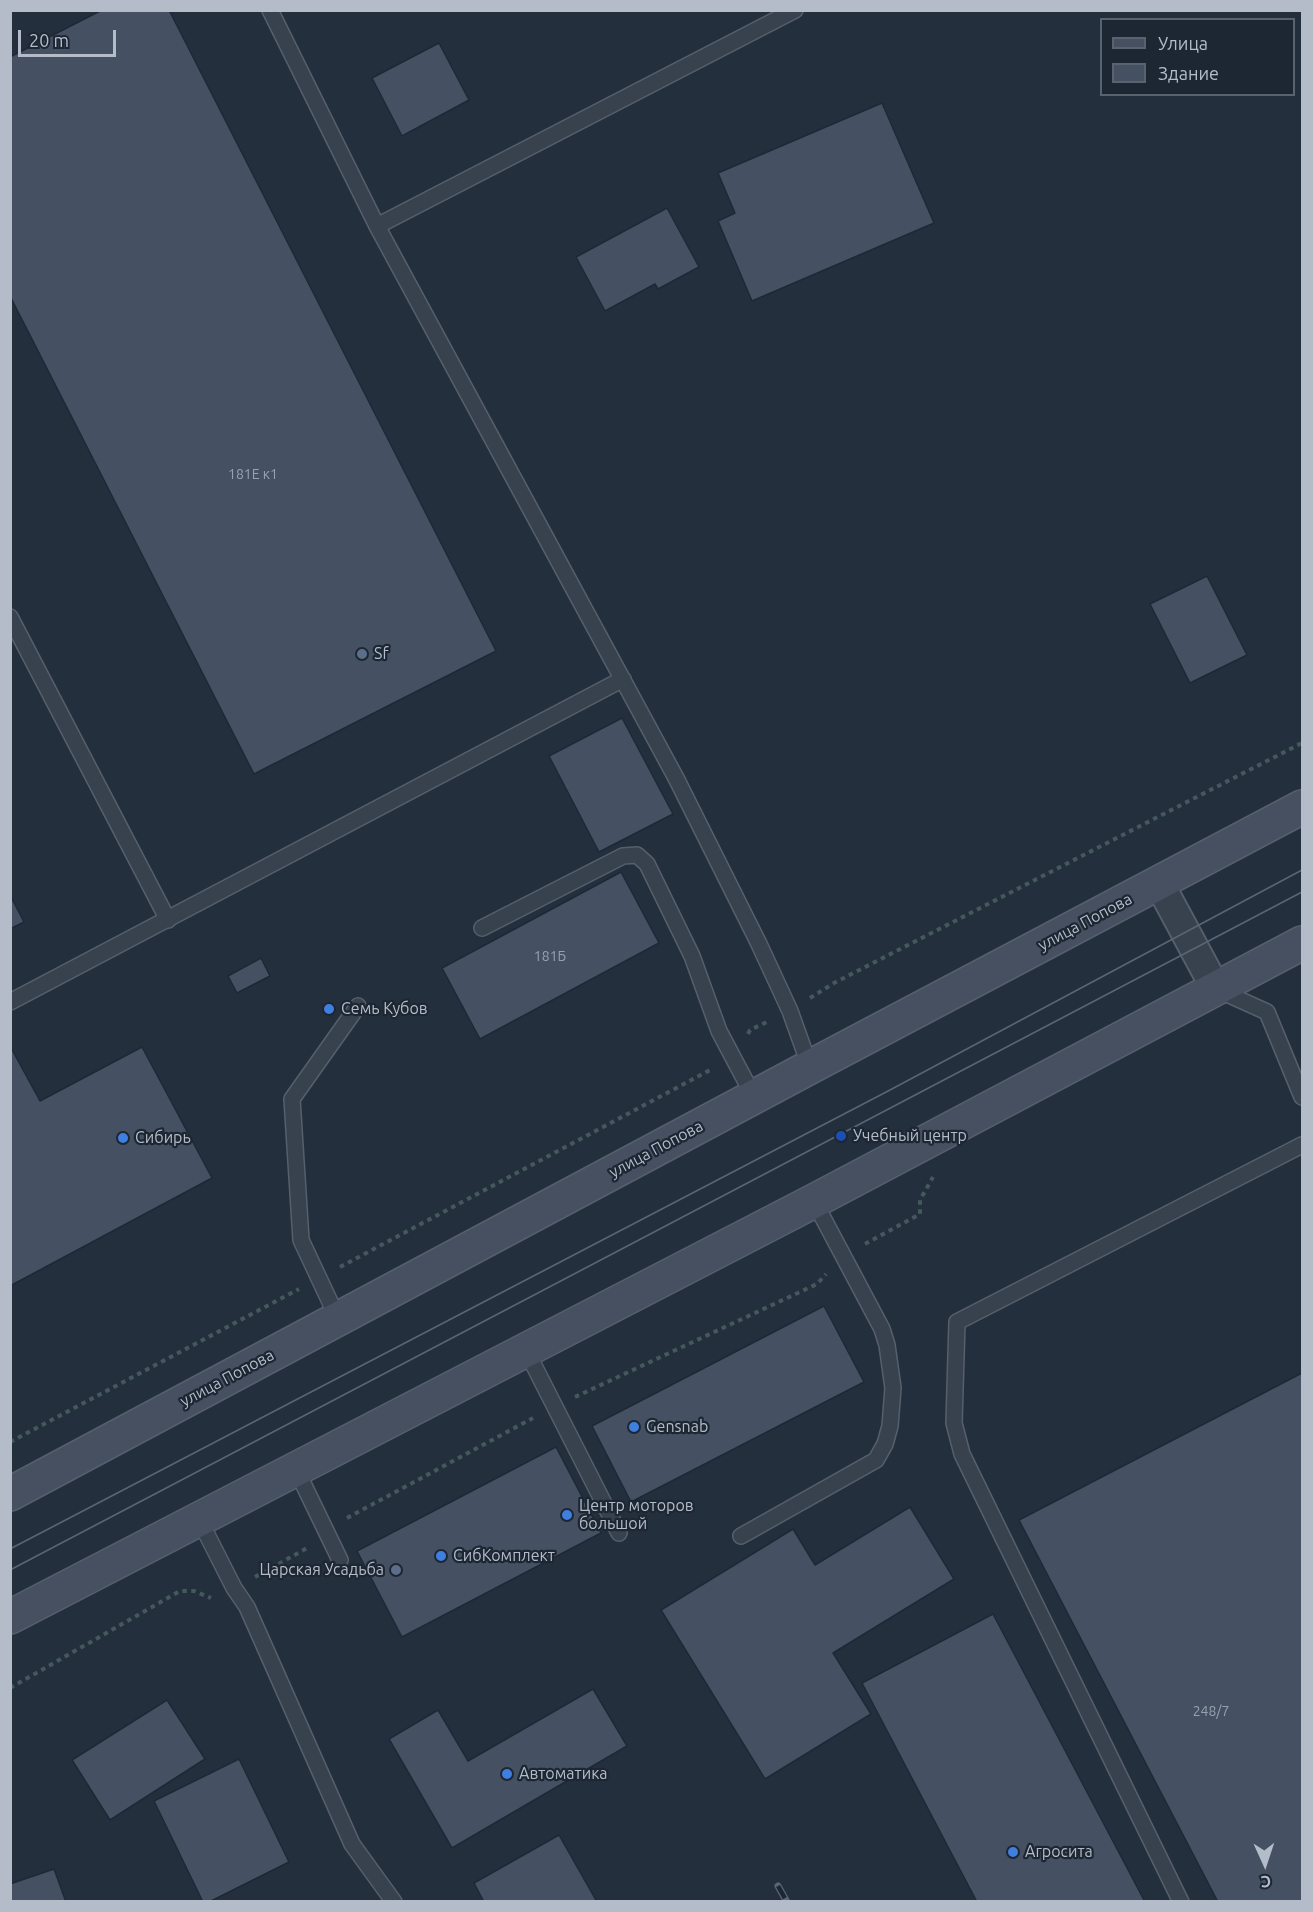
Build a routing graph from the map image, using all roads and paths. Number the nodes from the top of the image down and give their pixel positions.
1 (270, 10) edge
2 (795, 10) edge
3 (377, 226) junction
4 (10, 617) edge
5 (622, 679) junction
6 (1302, 742) edge
7 (1302, 807) edge
8 (1159, 883) junction
9 (168, 920) junction
10 (483, 928) dead end
11 (1302, 943) edge
12 (1216, 989) junction
13 (10, 1002) edge
14 (358, 1006) dead end
15 (790, 1011) junction
16 (733, 1058) junction
17 (810, 1067) junction
18 (754, 1097) junction
19 (1302, 1097) edge
20 (1302, 1145) edge
21 (934, 1175) dead end
22 (814, 1201) junction
23 (843, 1256) junction
24 (319, 1278) junction
25 (338, 1319) junction
26 (525, 1350) junction
27 (553, 1407) junction
28 (10, 1442) edge
29 (296, 1469) junction
30 (10, 1494) edge
31 (199, 1519) junction
32 (619, 1533) dead end
33 (741, 1536) dead end
34 (329, 1537) junction
35 (340, 1560) dead end
36 (234, 1588) junction
37 (10, 1617) edge
38 (10, 1688) edge
39 (394, 1902) edge
40 (1181, 1902) edge

1 - 3 lane
2 - 3 lane
3 - 5 lane
4 - 9 lane
5 - 9 lane
5 - 15 lane
6 - 15 path
7 - 8 main road, улица Попова
8 - 12 street
8 - 17 main road, улица Попова
9 - 13 lane
10 - 16 lane
11 - 12 main road
12 - 19 lane
12 - 22 main road
14 - 24 lane
15 - 16 path
15 - 17 lane
16 - 18 lane
16 - 24 path
17 - 18 main road, улица Попова
18 - 25 main road, улица Попова
20 - 40 lane
21 - 23 path
22 - 23 lane
22 - 26 main road
23 - 27 path
23 - 33 lane
24 - 25 lane
24 - 28 path
25 - 30 main road, улица Попова
26 - 27 lane
26 - 29 main road
27 - 32 lane
27 - 34 path
29 - 31 main road
29 - 34 lane
31 - 36 lane
31 - 37 main road
34 - 35 lane
34 - 36 path
36 - 38 path
36 - 39 lane

